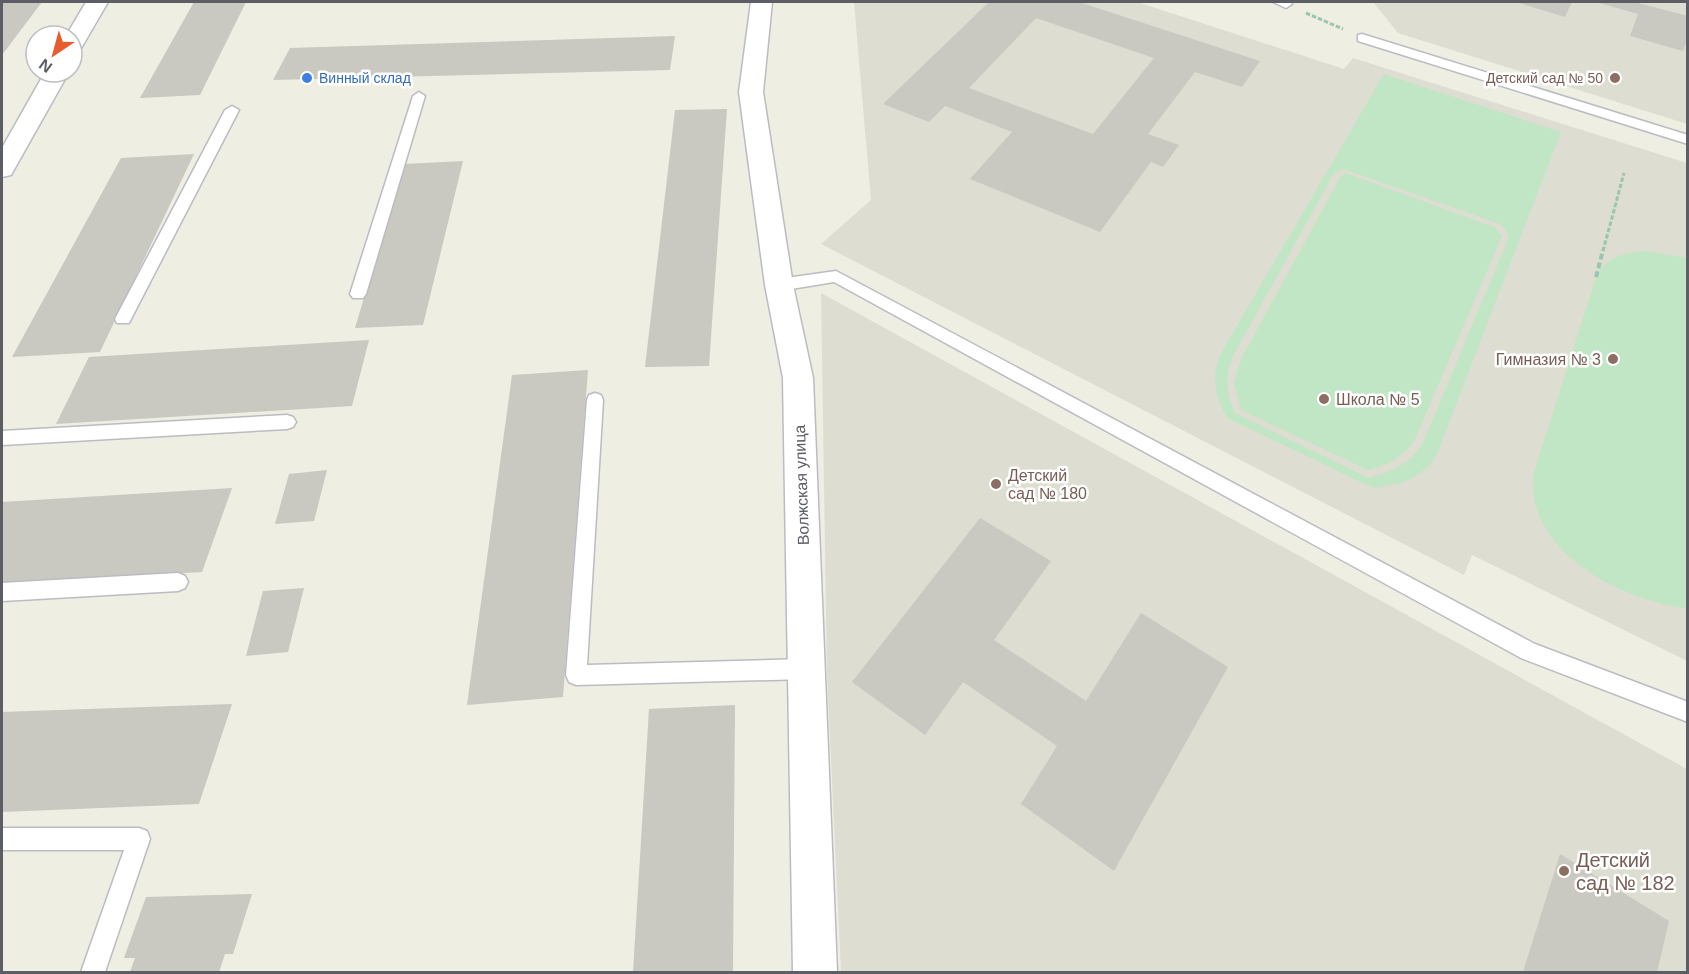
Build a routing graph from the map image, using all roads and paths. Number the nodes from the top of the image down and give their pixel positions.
1 (97, 2) edge
2 (761, 2) edge
3 (1282, 3) edge
4 (84, 24) edge
5 (1362, 38) joint
6 (50, 84) edge
7 (419, 96) dead end
8 (232, 110) dead end
9 (1688, 140) edge
10 (2, 169) edge
11 (1624, 173) dead end
12 (1596, 277) dead end
13 (779, 285) junction
14 (358, 294) dead end
15 (123, 319) dead end
16 (595, 400) dead end
17 (287, 422) dead end
18 (2, 438) edge
19 (178, 582) dead end
20 (2, 592) edge
21 (806, 669) junction
22 (1688, 712) edge
23 (2, 839) edge
24 (93, 972) edge
25 (815, 972) edge

1 - 4 street
2 - 13 street, Волжская улица
3 - 5 path
5 - 9 lane
6 - 10 street
7 - 14 lane
8 - 15 lane
11 - 12 path
13 - 21 street, Волжская улица
13 - 22 lane
16 - 21 lane
17 - 18 lane
19 - 20 lane
21 - 25 street, Волжская улица
23 - 24 lane

